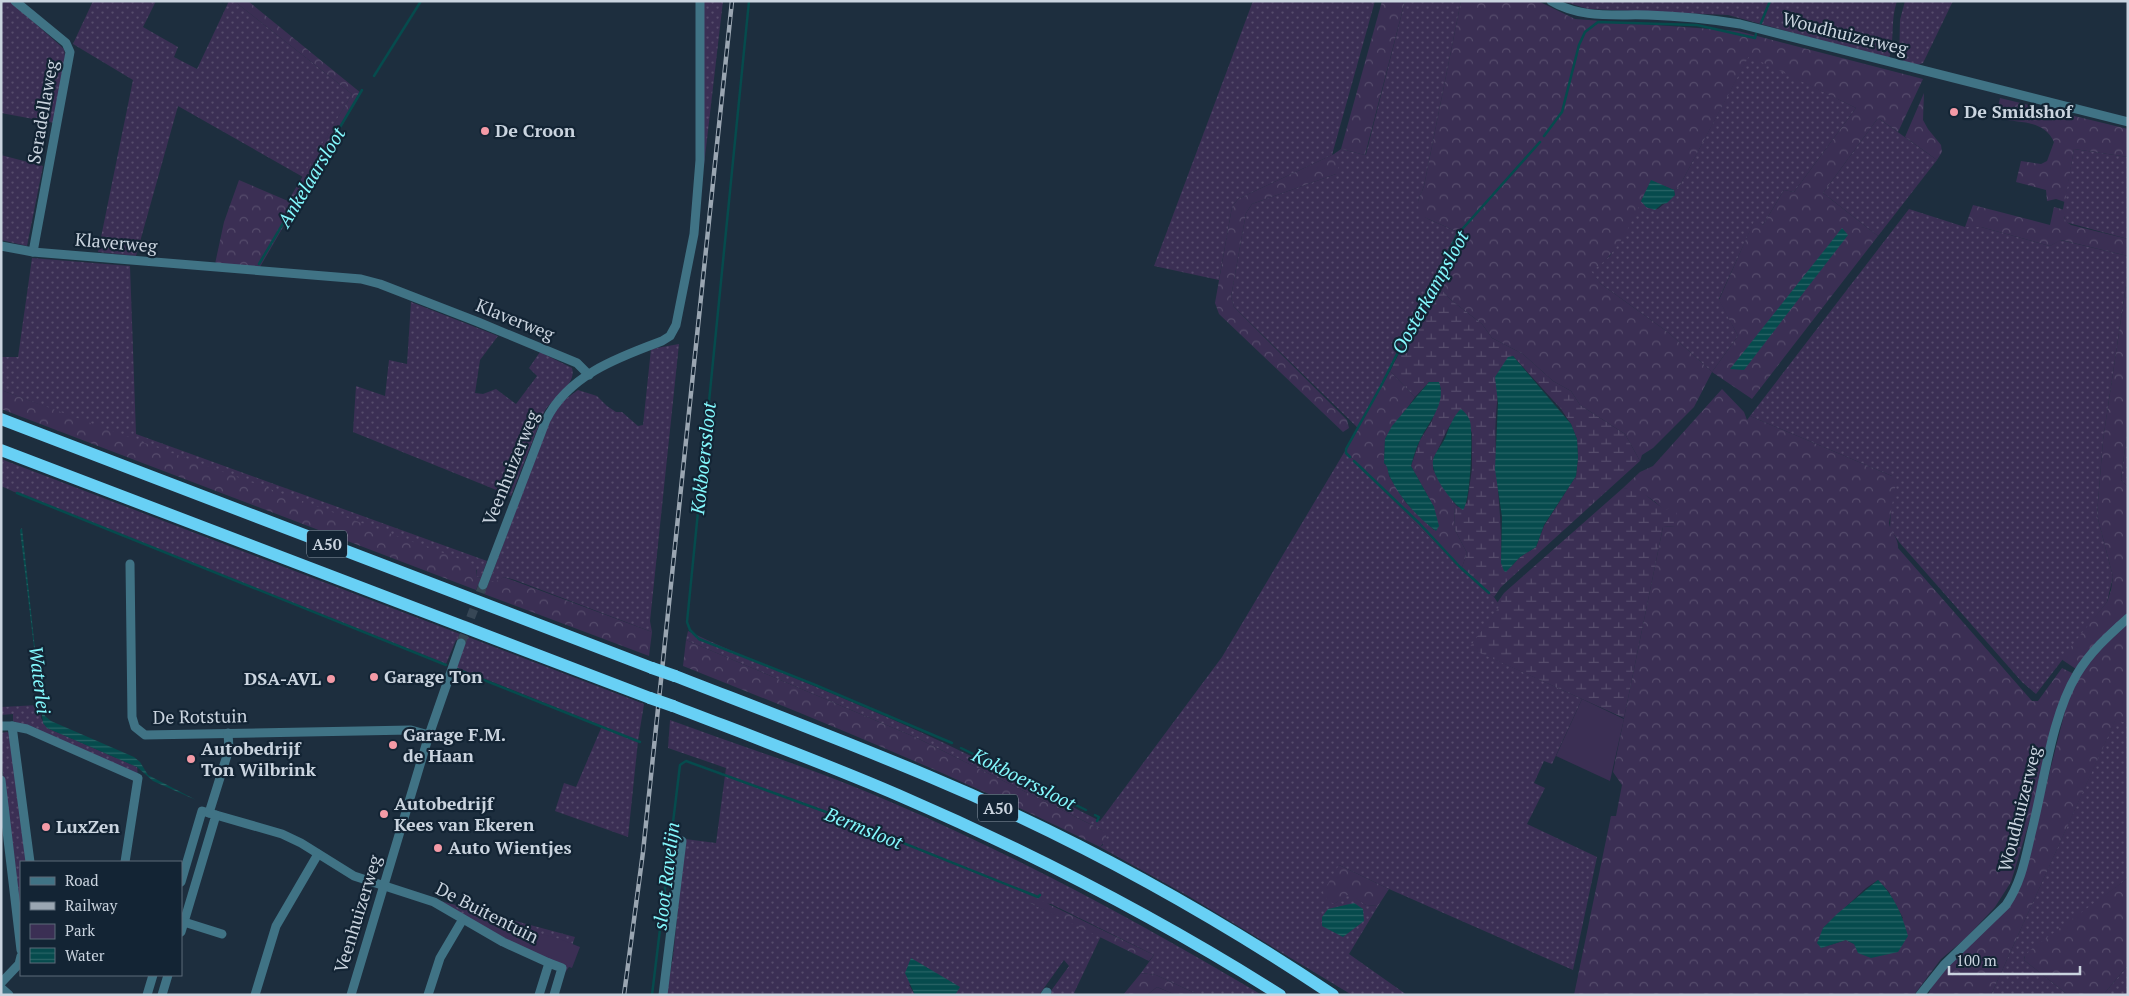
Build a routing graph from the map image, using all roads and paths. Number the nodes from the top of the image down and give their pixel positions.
1 (15, 1) edge
2 (700, 1) edge
3 (1551, 1) edge
4 (2128, 122) edge
5 (1, 246) edge
6 (33, 252) junction
7 (589, 375) junction
8 (1, 420) edge
9 (1, 450) edge
10 (130, 564) dead end
11 (483, 585) tunnel mouth
12 (2128, 618) edge
13 (461, 643) tunnel mouth
14 (1, 726) edge
15 (12, 726) junction
16 (228, 733) junction
17 (429, 735) junction
18 (1, 780) edge
19 (213, 814) junction
20 (682, 841) dead end
21 (318, 854) junction
22 (30, 861) edge
23 (125, 861) edge
24 (182, 879) edge
25 (383, 887) junction
26 (463, 919) junction
27 (183, 927) edge
28 (222, 934) dead end
29 (20, 942) edge
30 (20, 961) edge
31 (549, 963) junction
32 (153, 976) edge
33 (168, 976) edge
34 (1, 984) edge
35 (1, 988) edge
36 (10, 995) edge
37 (148, 995) edge
38 (162, 995) edge
39 (255, 995) edge
40 (350, 995) edge
41 (428, 995) edge
42 (539, 995) edge
43 (554, 995) edge
44 (663, 995) edge
45 (1280, 995) edge
46 (1333, 995) edge
47 (1920, 995) edge

1 - 6 street, Seradellaweg
2 - 7 street
3 - 4 street, Woudhuizerweg
5 - 6 street, Klaverweg
6 - 7 street, Klaverweg
7 - 11 street, Veenhuizerweg
8 - 46 highway, A50, bridge
9 - 45 highway, A50, bridge
10 - 16 street, De Rotstuin
12 - 47 street, Woudhuizerweg
13 - 17 street, Veenhuizerweg
14 - 15 street
15 - 22 street
15 - 23 street
16 - 17 street, De Rotstuin
16 - 19 street
17 - 25 street, Veenhuizerweg
18 - 29 street
19 - 21 street, De Buitentuin
19 - 24 street
19 - 27 street
20 - 44 street
21 - 25 street, De Buitentuin
21 - 39 street
25 - 26 street, De Buitentuin
25 - 40 street, Veenhuizerweg
26 - 31 street, De Buitentuin
26 - 41 street
27 - 28 street
30 - 34 street
31 - 42 street
31 - 43 street
32 - 37 street
33 - 38 street
35 - 36 street

